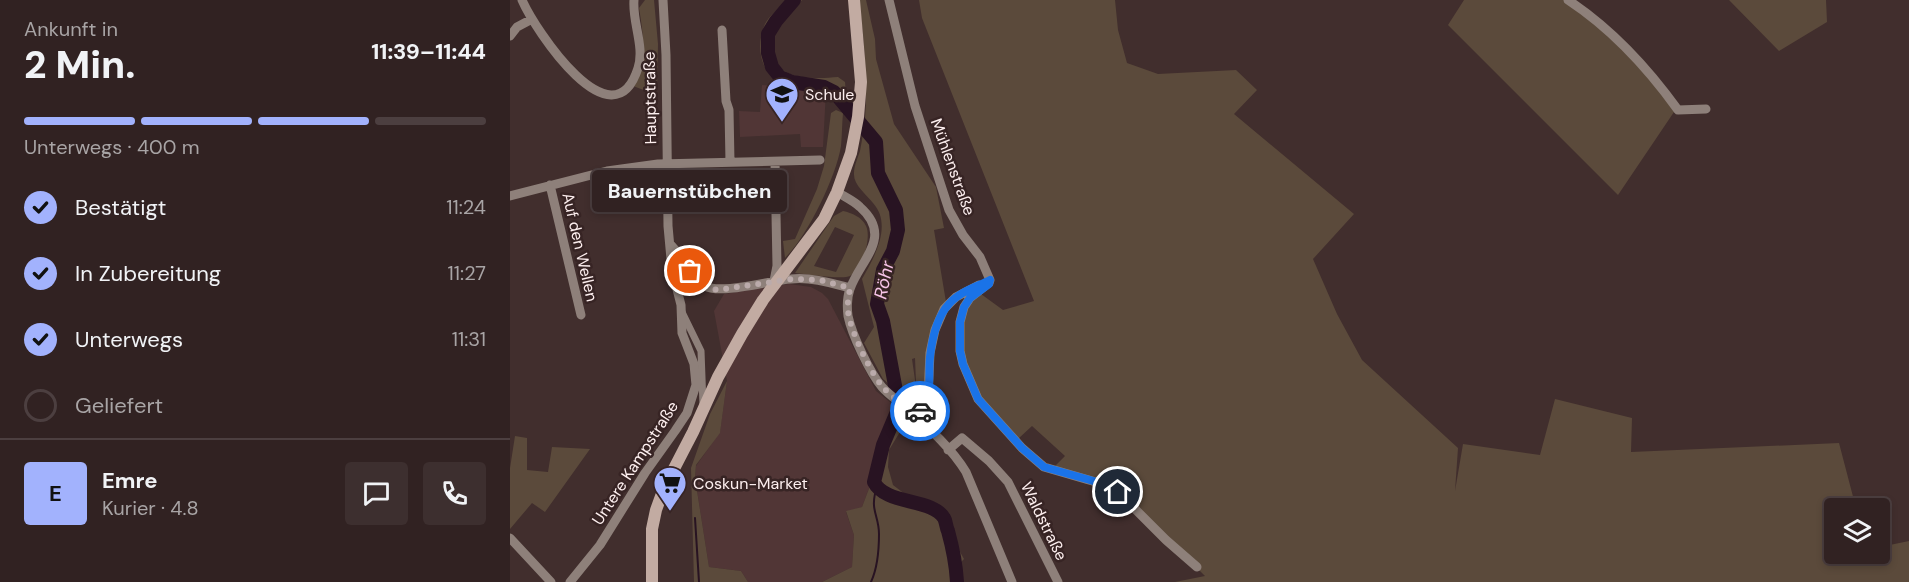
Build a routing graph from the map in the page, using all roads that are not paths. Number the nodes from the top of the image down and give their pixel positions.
1 (522, 0) edge
2 (634, 0) edge
3 (663, 0) edge
4 (854, 0) edge
5 (889, 0) edge
6 (1568, 0) edge
7 (532, 19) junction
8 (722, 30) dead end
9 (510, 36) edge
10 (1706, 109) dead end
11 (820, 160) dead end
12 (730, 162) junction
13 (775, 162) junction
14 (667, 164) junction
15 (550, 185) junction
16 (837, 192) junction
17 (510, 195) edge
18 (670, 244) junction
19 (990, 280) junction
20 (774, 281) junction
21 (850, 288) junction
22 (681, 310) junction
23 (581, 315) dead end
24 (703, 410) junction
25 (911, 412) junction
26 (948, 450) junction
27 (510, 538) edge
28 (1197, 567) dead end
29 (551, 582) edge
30 (570, 582) edge
31 (652, 582) edge
32 (1012, 582) edge
33 (1058, 582) edge

1 - 7 street
2 - 7 street
3 - 14 street, Hauptstraße
4 - 16 main road
5 - 19 street, Mühlenstraße
6 - 10 street
7 - 9 street
8 - 12 street
11 - 13 street
12 - 13 street
12 - 14 street
13 - 20 street
14 - 15 street
14 - 18 street, Hauptstraße
15 - 17 street
15 - 23 street, Auf den Wellen
16 - 21 street
16 - 24 main road
18 - 20 street
18 - 22 street, Untere Kampstraße
19 - 25 street
19 - 28 street
20 - 21 street
21 - 25 street
22 - 24 street
22 - 30 street, Untere Kampstraße
24 - 31 main road
25 - 26 street
26 - 32 street
26 - 33 street, Waldstraße
27 - 29 street

